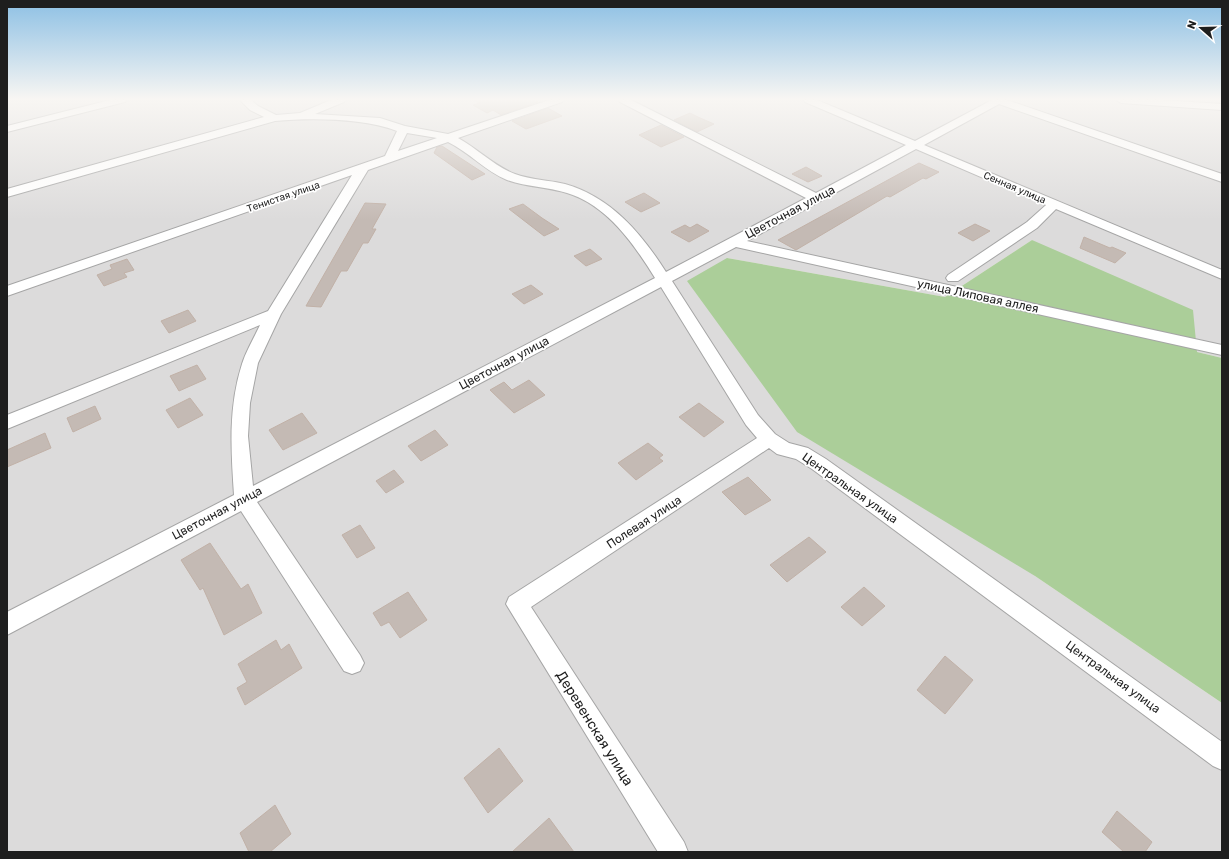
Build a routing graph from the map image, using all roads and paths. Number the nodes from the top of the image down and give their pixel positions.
1 (195, 140) edge
2 (398, 140) edge
3 (442, 140) edge
4 (451, 140) edge
5 (703, 140) edge
6 (904, 140) edge
7 (924, 140) edge
8 (1114, 140) edge
9 (916, 145) junction
10 (390, 157) junction
11 (364, 168) junction
12 (1222, 178) edge
13 (7, 193) edge
14 (816, 198) junction
15 (1054, 204) junction
16 (734, 242) junction
17 (1222, 275) edge
18 (954, 278) dead end
19 (663, 280) junction
20 (7, 291) edge
21 (272, 314) junction
22 (1222, 350) edge
23 (7, 422) edge
24 (769, 439) junction
25 (244, 499) junction
26 (517, 604) joint
27 (7, 624) edge
28 (352, 663) dead end
29 (1222, 757) edge
30 (674, 852) edge

1 - 13 street
2 - 10 street
3 - 10 street, Тенистая улица
4 - 19 street, Центральная улица
5 - 14 street
6 - 9 street, Сенная улица
7 - 9 street, Цветочная улица
8 - 12 street
9 - 14 street, Цветочная улица
9 - 15 street, Сенная улица
10 - 11 street, Тенистая улица
11 - 20 street, Тенистая улица
11 - 21 street
14 - 16 street, Цветочная улица
15 - 17 street, Сенная улица
15 - 18 street
16 - 19 street, Цветочная улица
16 - 22 street, улица Липовая аллея
19 - 24 street, Центральная улица
19 - 25 street, Цветочная улица
21 - 23 street
21 - 25 street
24 - 26 street, Полевая улица
24 - 29 street, Центральная улица
25 - 27 street, Цветочная улица
25 - 28 street
26 - 30 street, Деревенская улица

